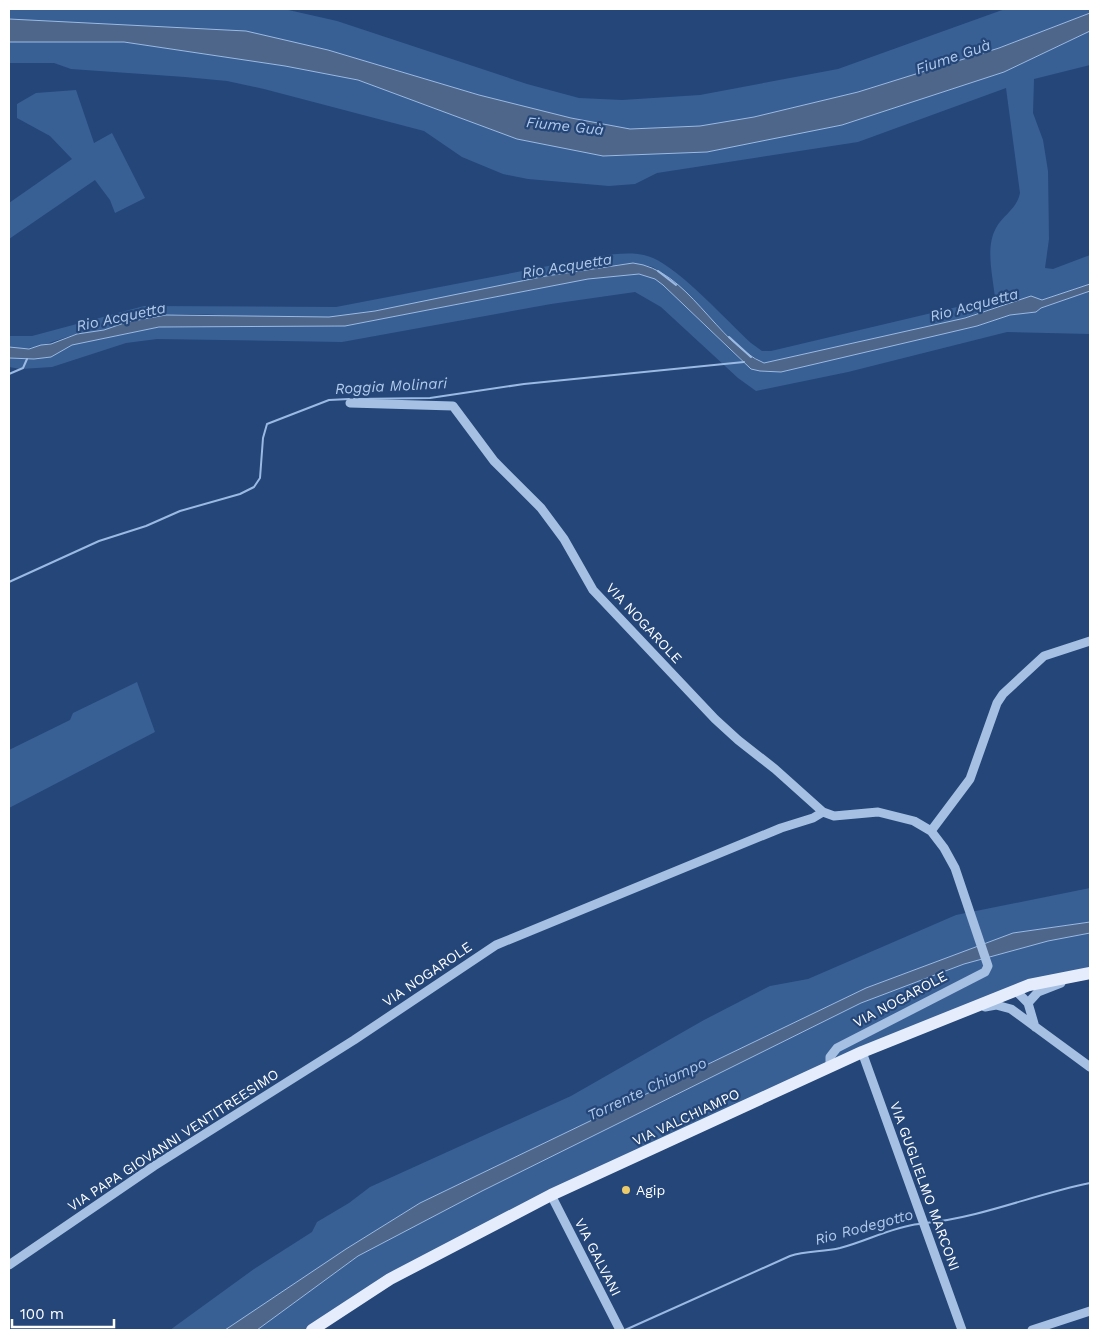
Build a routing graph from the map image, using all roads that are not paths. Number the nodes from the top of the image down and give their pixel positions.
1 (350, 403) dead end
2 (1090, 641) edge
3 (823, 812) junction
4 (931, 831) junction
5 (1087, 973) edge
6 (1016, 990) junction
7 (1028, 1003) junction
8 (1016, 1013) junction
9 (950, 1016) junction
10 (1035, 1027) junction
11 (354, 1040) joint
12 (862, 1052) junction
13 (830, 1067) junction
14 (1090, 1067) edge
15 (551, 1196) junction
16 (9, 1265) edge
17 (1090, 1311) edge
18 (312, 1330) edge
19 (620, 1330) edge
20 (962, 1330) edge
21 (1032, 1330) edge

1 - 3 street, VIA NOGAROLE
2 - 4 street
3 - 4 street
3 - 11 street, VIA NOGAROLE
4 - 13 street, VIA NOGAROLE
5 - 6 main road, VIA VALCHIAMPO
5 - 7 street
6 - 7 street
6 - 8 street
6 - 9 main road, VIA VALCHIAMPO
7 - 10 street
8 - 9 street
8 - 10 street
9 - 12 main road, VIA VALCHIAMPO
10 - 14 street
11 - 16 street, VIA PAPA GIOVANNI VENTITREESIMO
12 - 13 main road, VIA VALCHIAMPO
12 - 20 street, VIA GUGLIELMO MARCONI
13 - 15 main road, VIA VALCHIAMPO
15 - 18 main road, VIA VALCHIAMPO
15 - 19 street, VIA GALVANI
17 - 21 street

